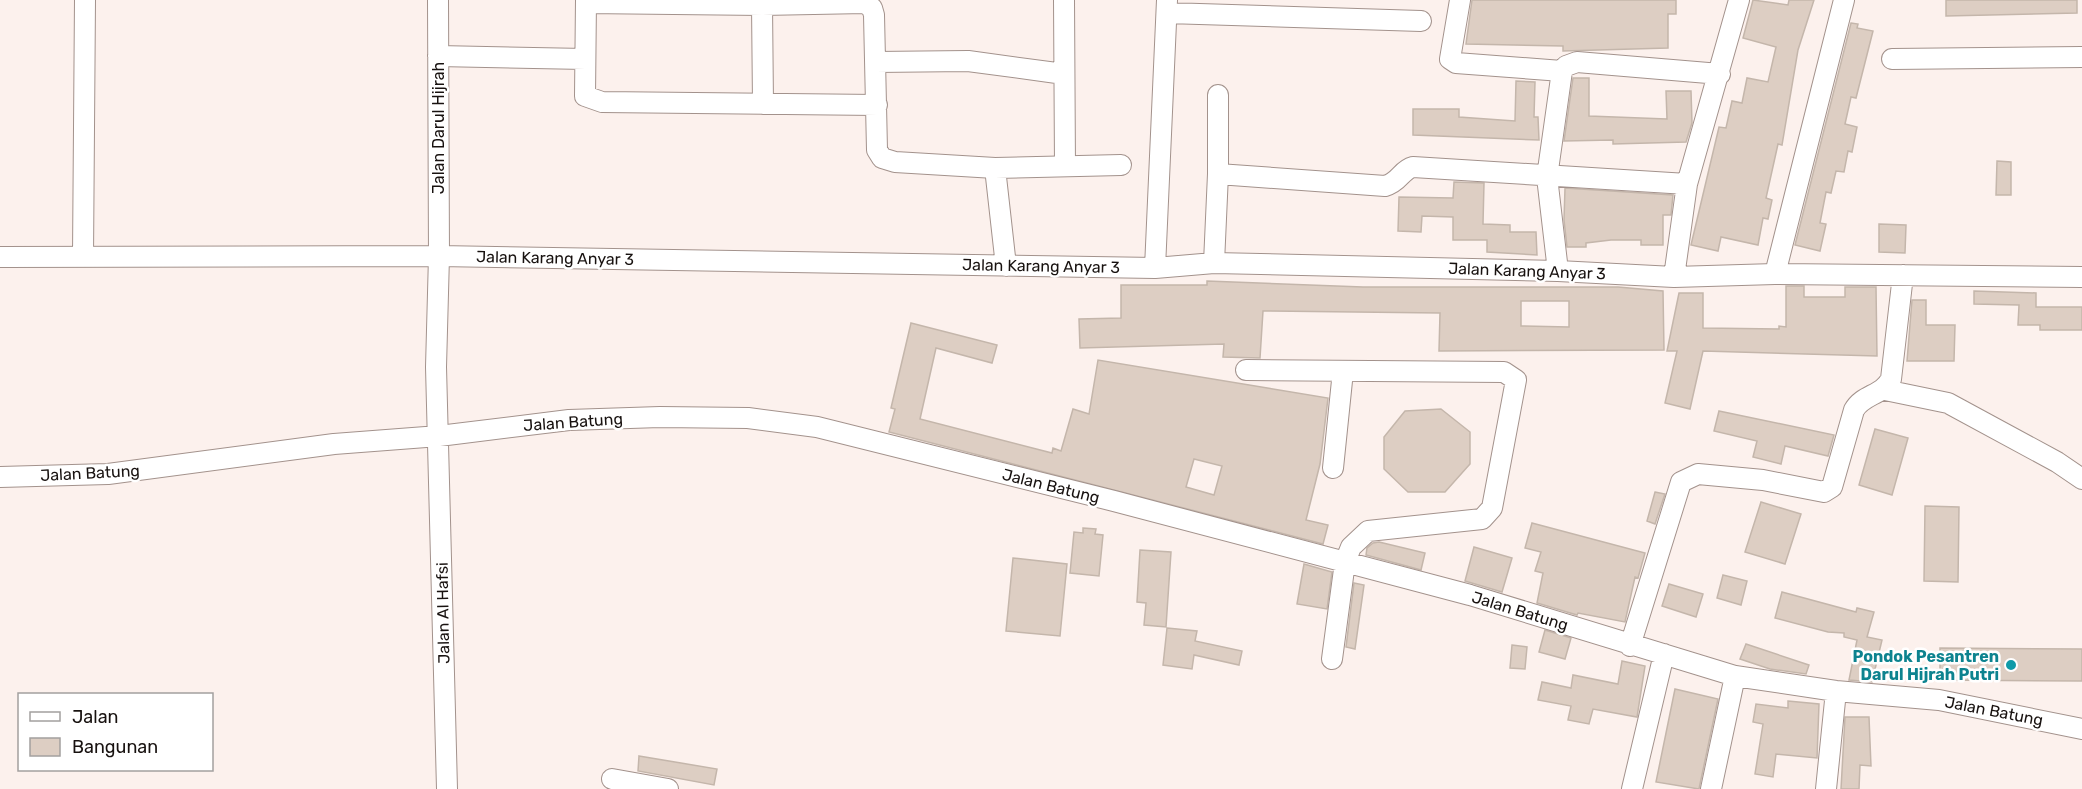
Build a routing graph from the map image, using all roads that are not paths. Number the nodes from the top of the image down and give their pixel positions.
1 (85, 0) edge
2 (438, 0) edge
3 (1064, 0) edge
4 (1460, 0) edge
5 (1739, 0) edge
6 (1844, 0) edge
7 (586, 1) edge
8 (811, 2) edge
9 (762, 5) junction
10 (1167, 7) edge
11 (1421, 21) dead end
12 (438, 56) junction
13 (2082, 57) edge
14 (585, 59) junction
15 (1892, 59) dead end
16 (876, 62) junction
17 (1562, 71) junction
18 (1064, 74) junction
19 (1720, 74) junction
20 (1218, 94) dead end
21 (763, 104) junction
22 (877, 105) junction
23 (1121, 165) dead end
24 (1065, 166) junction
25 (995, 168) junction
26 (1218, 174) junction
27 (1547, 177) junction
28 (1687, 184) junction
29 (439, 256) junction
30 (0, 257) edge
31 (83, 257) junction
32 (1214, 263) junction
33 (1006, 266) junction
34 (1155, 268) junction
35 (1558, 271) junction
36 (1775, 274) junction
37 (1903, 275) junction
38 (1674, 276) junction
39 (2082, 278) edge
40 (1246, 370) dead end
41 (1343, 371) junction
42 (1885, 390) junction
43 (439, 436) junction
44 (1333, 468) dead end
45 (0, 477) edge
46 (2082, 479) edge
47 (1345, 562) junction
48 (1630, 646) junction
49 (1664, 654) junction
50 (1332, 659) dead end
51 (1735, 676) junction
52 (1836, 691) junction
53 (2082, 729) edge
54 (612, 779) dead end
55 (447, 789) edge
56 (668, 789) edge
57 (1632, 789) edge
58 (1711, 789) edge
59 (1826, 789) edge

1 - 31 street
2 - 12 street, Jalan Darul Hijrah
3 - 18 street
4 - 17 street
5 - 19 street
6 - 36 street
7 - 9 street
7 - 14 street
8 - 9 street
8 - 16 street
9 - 21 street
10 - 11 street
10 - 34 street
12 - 14 street
12 - 29 street, Jalan Darul Hijrah
13 - 15 street
14 - 21 street
16 - 18 street
16 - 22 street
17 - 19 street
17 - 27 street
18 - 24 street
19 - 28 street
20 - 26 street
21 - 22 street
22 - 25 street
23 - 24 street
24 - 25 street
25 - 33 street
26 - 27 street
26 - 32 street
27 - 28 street
27 - 35 street
28 - 38 street
29 - 31 street, Jalan Karang Anyar 3
29 - 33 street, Jalan Karang Anyar 3
29 - 43 street, Jalan Darul Hijrah
30 - 31 street, Jalan Karang Anyar 3
32 - 34 street, Jalan Karang Anyar 3
32 - 35 street, Jalan Karang Anyar 3
33 - 34 street, Jalan Karang Anyar 3
35 - 38 street, Jalan Karang Anyar 3
36 - 37 street, Jalan Karang Anyar 3
36 - 38 street, Jalan Karang Anyar 3
37 - 39 street, Jalan Karang Anyar 3
37 - 42 street
40 - 41 street
41 - 44 street
41 - 47 street
42 - 46 street
42 - 48 street
43 - 45 street, Jalan Batung
43 - 47 street, Jalan Batung
43 - 55 street, Jalan Al Hafsi
47 - 48 street, Jalan Batung
47 - 50 street
48 - 49 street, Jalan Batung
49 - 51 street, Jalan Batung
49 - 57 street
51 - 52 street, Jalan Batung
51 - 58 street
52 - 53 street, Jalan Batung
52 - 59 street
54 - 56 street

